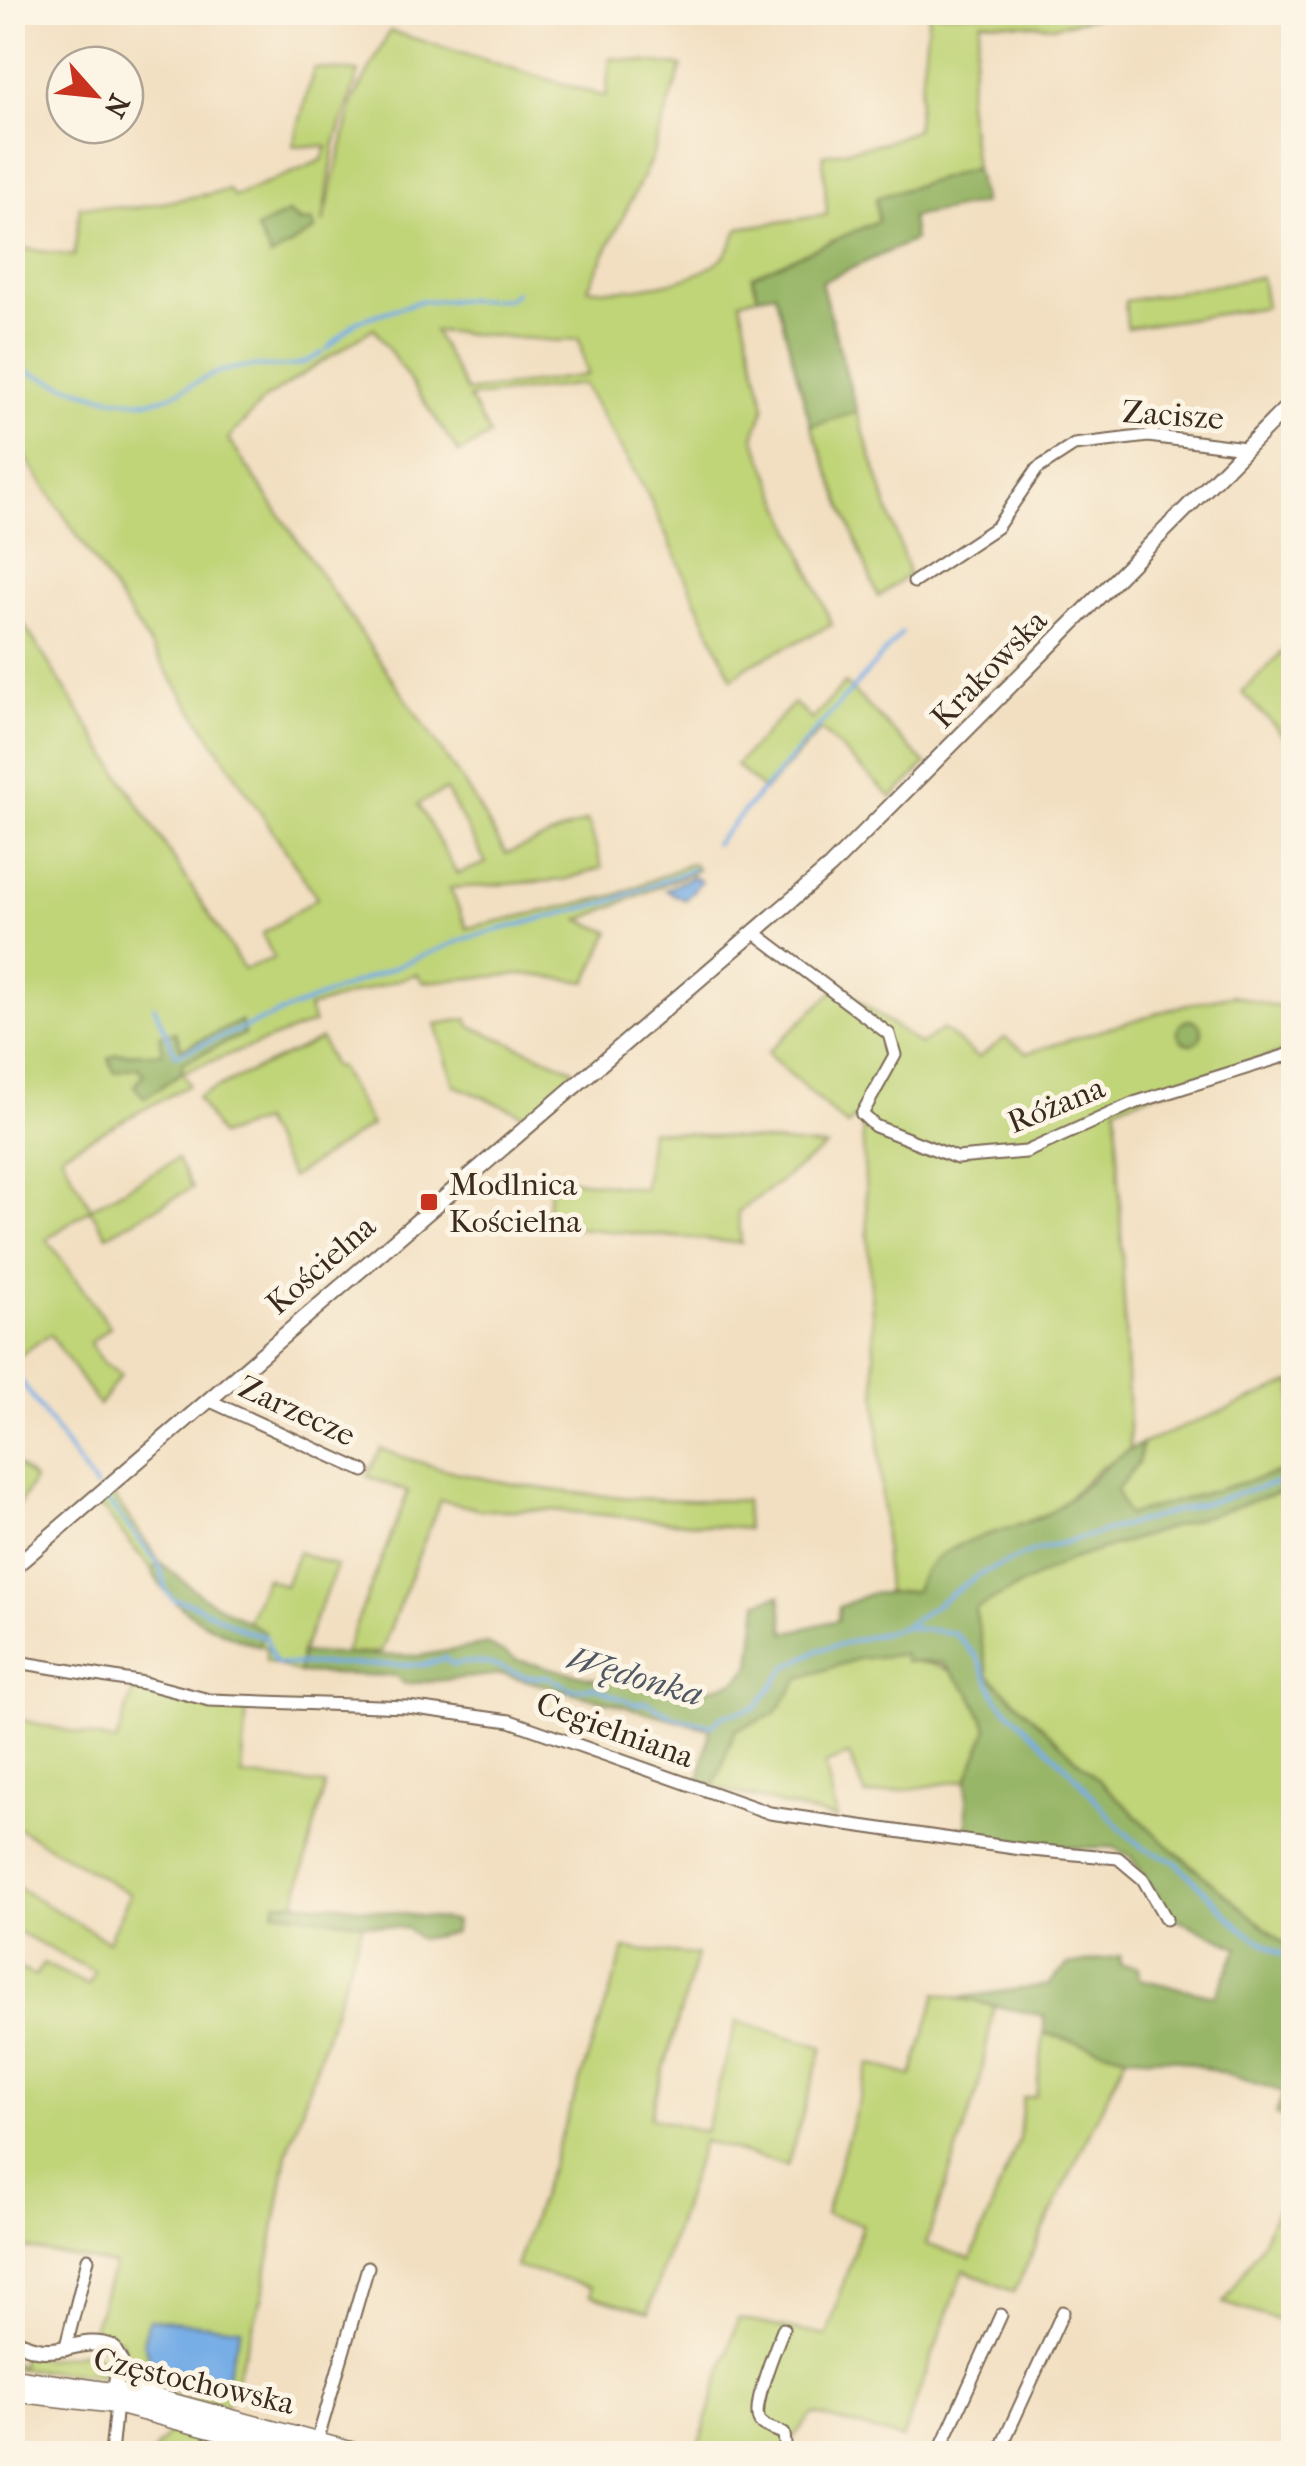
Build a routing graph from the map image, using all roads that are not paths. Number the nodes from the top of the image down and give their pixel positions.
1 (1292, 12) edge
2 (1294, 22) edge
3 (1294, 400) edge
4 (1245, 448) junction
5 (914, 582) dead end
6 (754, 932) junction
7 (715, 966) joint
8 (1294, 1053) edge
9 (208, 1400) junction
10 (364, 1472) dead end
11 (12, 1569) edge
12 (12, 1661) edge
13 (1166, 1919) dead end
14 (88, 2259) dead end
15 (368, 2268) dead end
16 (1063, 2312) dead end
17 (1001, 2316) dead end
18 (783, 2329) dead end
19 (12, 2338) edge
20 (65, 2350) junction
21 (12, 2378) edge
22 (12, 2392) edge
23 (115, 2397) junction
24 (312, 2448) edge
25 (112, 2454) edge
26 (360, 2454) edge
27 (786, 2454) edge
28 (938, 2454) edge
29 (998, 2454) edge

1 - 2 street
3 - 4 street, Krakowska
4 - 5 street, Zacisze
4 - 6 street, Krakowska
6 - 7 street, Krakowska
6 - 8 street, Różana
7 - 9 street, Kościelna
9 - 10 street, Zarzecze
9 - 11 street, Kościelna
12 - 13 street, Cegielniana
14 - 20 street
15 - 24 street
16 - 29 street
17 - 28 street
18 - 27 street
19 - 20 street
20 - 23 street
21 - 23 main road, Częstochowska
22 - 23 main road, Częstochowska
23 - 24 main road, Częstochowska
23 - 25 street
24 - 26 main road, Częstochowska

